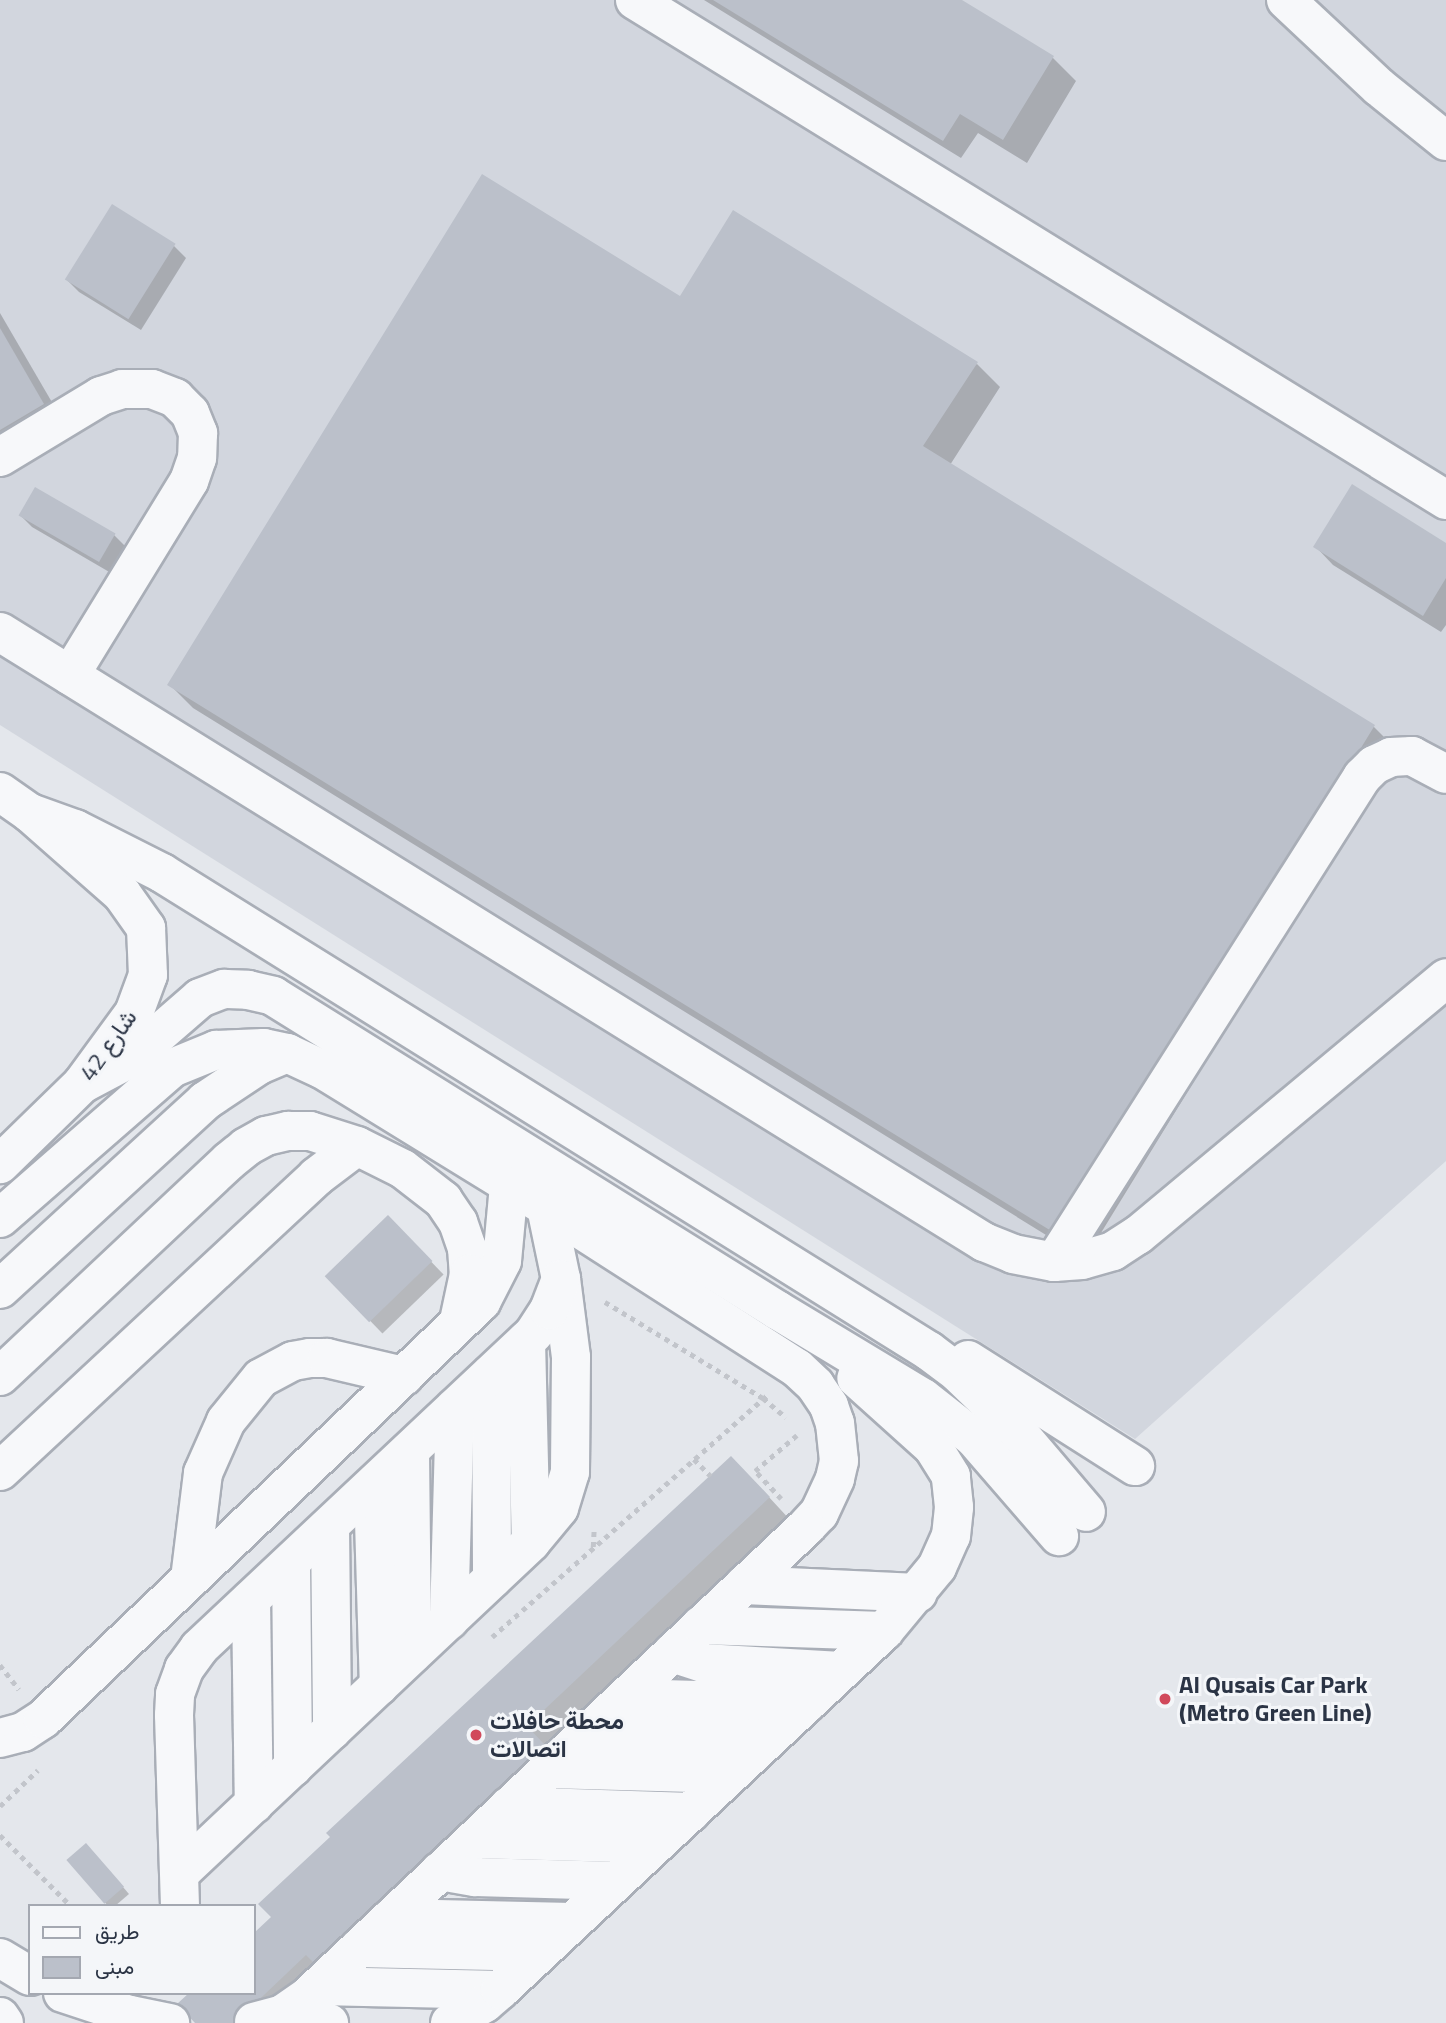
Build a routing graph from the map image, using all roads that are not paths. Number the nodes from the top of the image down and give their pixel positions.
1 (635, 0) edge
2 (1286, 0) edge
3 (1446, 141) edge
4 (0, 457) edge
5 (1446, 500) edge
6 (0, 632) edge
7 (70, 676) junction
8 (1446, 774) edge
9 (15, 802) edge
10 (1446, 978) edge
11 (286, 1053) junction
12 (82, 1084) junction
13 (357, 1146) junction
14 (0, 1164) edge
15 (509, 1186) junction
16 (546, 1207) junction
17 (0, 1218) edge
18 (1054, 1262) junction
19 (561, 1279) junction
20 (0, 1289) edge
21 (777, 1310) junction
22 (458, 1324) junction
23 (898, 1330) junction
24 (526, 1341) junction
25 (491, 1374) junction
26 (0, 1376) edge
27 (404, 1376) junction
28 (455, 1408) junction
29 (410, 1451) junction
30 (1135, 1466) dead end
31 (0, 1471) edge
32 (373, 1486) junction
33 (330, 1526) junction
34 (531, 1542) junction
35 (291, 1563) junction
36 (190, 1579) junction
37 (492, 1579) junction
38 (744, 1585) junction
39 (918, 1593) junction
40 (251, 1600) junction
41 (449, 1619) junction
42 (701, 1625) junction
43 (884, 1631) junction
44 (672, 1653) junction
45 (412, 1654) junction
46 (841, 1671) junction
47 (379, 1686) junction
48 (625, 1698) junction
49 (807, 1703) junction
50 (332, 1730) junction
51 (586, 1734) junction
52 (0, 1738) edge
53 (768, 1739) junction
54 (293, 1767) junction
55 (549, 1769) junction
56 (730, 1774) junction
57 (254, 1804) junction
58 (509, 1806) junction
59 (691, 1812) junction
60 (475, 1839) junction
61 (656, 1844) junction
62 (440, 1871) junction
63 (616, 1881) junction
64 (180, 1889) edge
65 (391, 1918) junction
66 (572, 1922) junction
67 (359, 1948) junction
68 (540, 1952) junction
69 (0, 1958) edge
70 (28, 1975) edge
71 (319, 1986) junction
72 (500, 1990) junction
73 (127, 1995) edge
74 (78, 1999) edge
75 (0, 2017) edge
76 (268, 2018) edge
77 (4, 2023) edge
78 (170, 2023) edge
79 (329, 2023) edge
80 (450, 2023) edge

1 - 5 street
2 - 3 street
4 - 7 street
6 - 7 street
7 - 18 street
8 - 18 street
9 - 12 street, شارع 42
9 - 23 street
10 - 18 street
11 - 15 street
11 - 17 street
11 - 20 street
12 - 14 street, شارع 42
12 - 21 street
13 - 22 street
13 - 26 street
13 - 31 street
15 - 16 street
15 - 22 street
16 - 19 street
16 - 38 street
19 - 24 street
19 - 34 street
21 - 23 street
21 - 39 street
22 - 27 street
23 - 30 street
24 - 25 street
24 - 34 street
25 - 28 street
25 - 37 street
27 - 36 street
27 - 36 street
28 - 29 street
28 - 41 street
29 - 32 street
29 - 45 street
32 - 33 street
32 - 47 street
33 - 35 street
33 - 50 street
34 - 37 street
35 - 40 street
35 - 54 street
36 - 52 street
37 - 41 street
38 - 39 street
38 - 42 street
39 - 43 street
40 - 57 street
40 - 64 street
41 - 45 street
42 - 43 street
42 - 44 street
43 - 46 street
44 - 46 street
44 - 48 street
45 - 47 street
46 - 49 street
47 - 50 street
48 - 49 street
48 - 51 street
49 - 53 street
50 - 54 street
51 - 53 street
51 - 55 street
53 - 56 street
54 - 57 street
55 - 56 street
55 - 58 street
56 - 59 street
57 - 64 street
58 - 59 street
58 - 60 street
59 - 61 street
60 - 61 street
60 - 62 street
61 - 63 street
62 - 63 street
62 - 65 street
63 - 66 street
65 - 66 street
65 - 67 street
66 - 68 street
67 - 68 street
67 - 71 street
68 - 72 street
69 - 70 street
71 - 72 street
71 - 76 street
72 - 80 street
73 - 74 street
74 - 78 street
75 - 77 street
76 - 79 street

